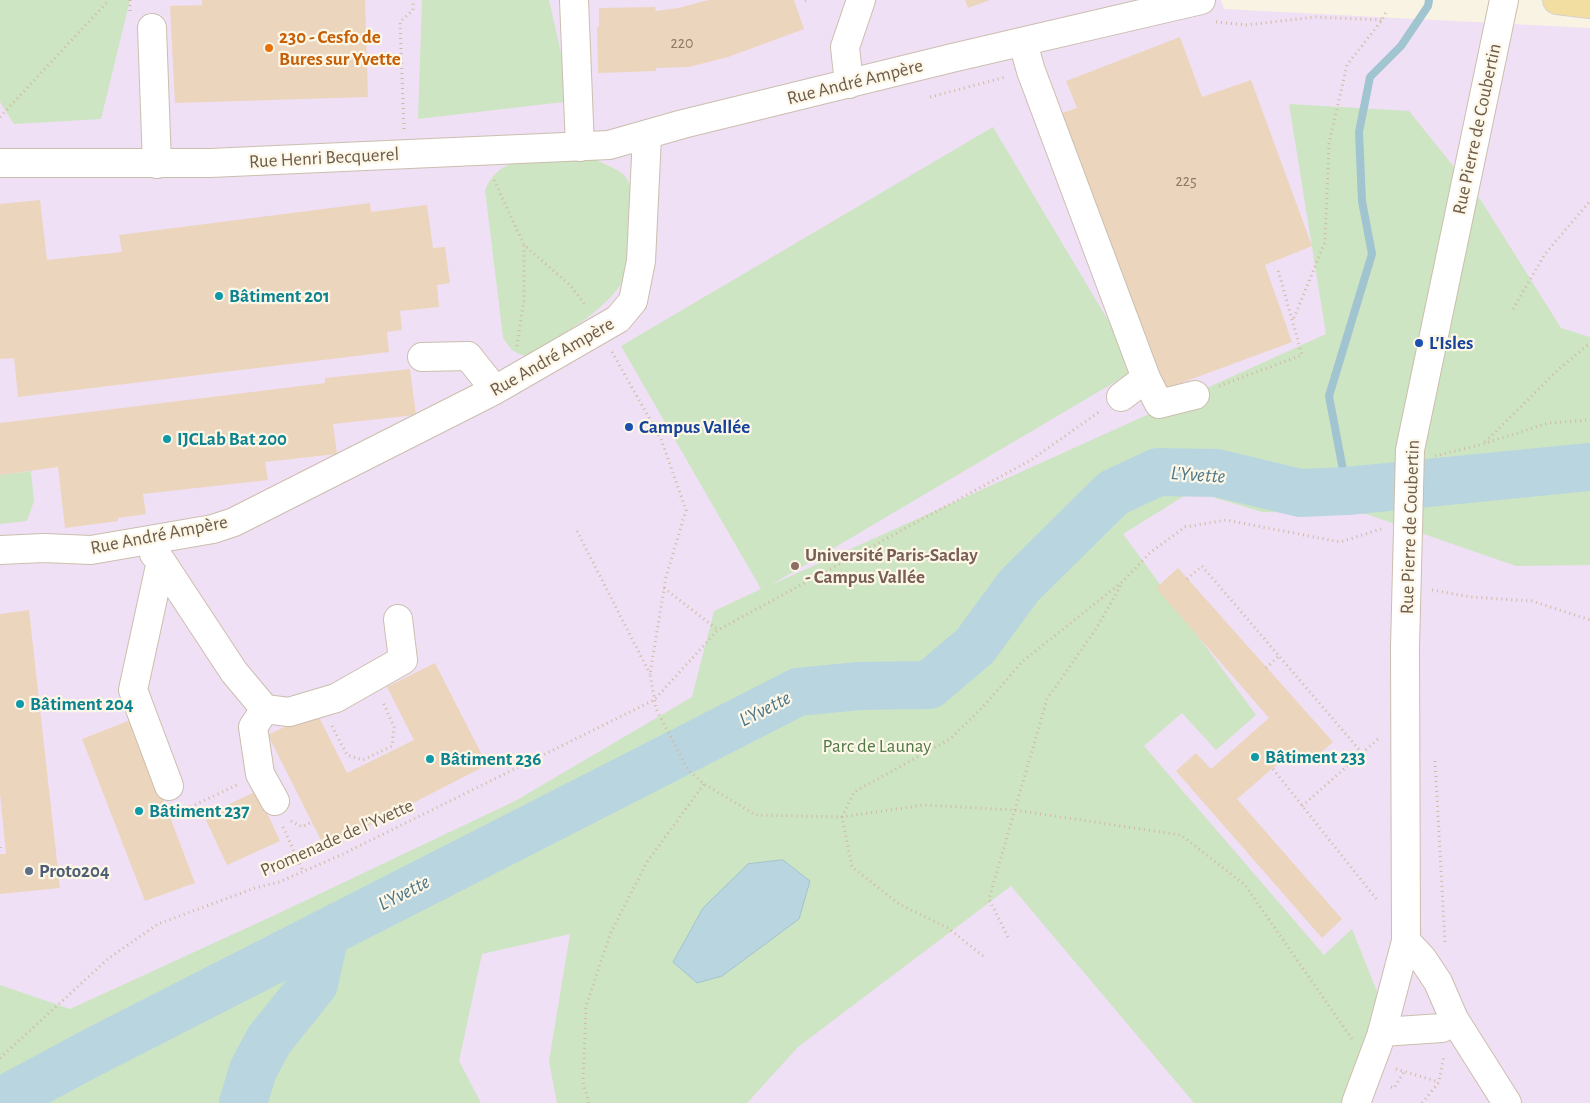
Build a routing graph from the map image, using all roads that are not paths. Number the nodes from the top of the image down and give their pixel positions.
1 (574, 0) edge
2 (861, 0) edge
3 (1504, 0) edge
4 (1557, 0) edge
5 (1590, 4) edge
6 (1204, 10) edge
7 (152, 28) dead end
8 (1023, 43) junction
9 (849, 84) junction
10 (647, 136) junction
11 (580, 147) junction
12 (0, 163) edge
13 (157, 164) junction
14 (422, 357) dead end
15 (1146, 378) junction
16 (495, 390) junction
17 (1195, 395) road end
18 (1121, 396) road end
19 (140, 542) junction
20 (0, 550) edge
21 (161, 560) junction
22 (398, 619) dead end
23 (265, 708) junction
24 (169, 786) dead end
25 (277, 811) road end
26 (1406, 941) junction
27 (1454, 1019) junction
28 (1382, 1032) junction
29 (1356, 1103) edge
30 (1507, 1103) edge

1 - 11 street
2 - 9 street
3 - 26 street, Rue Pierre de Coubertin
4 - 5 main road
6 - 8 street, Rue André Ampère
7 - 13 street
8 - 9 street, Rue André Ampère
8 - 15 street
9 - 10 street, Rue André Ampère
10 - 11 street, Rue Henri Becquerel
10 - 16 street, Rue André Ampère
11 - 13 street, Rue Henri Becquerel
12 - 13 street, Rue Henri Becquerel
14 - 16 street
15 - 17 street
15 - 18 street
16 - 19 street, Rue André Ampère
19 - 20 street, Rue André Ampère
19 - 21 street
21 - 23 street
21 - 24 street
22 - 23 street
23 - 25 street
26 - 27 street
26 - 28 street, Rue Pierre de Coubertin
27 - 28 street
27 - 30 street
28 - 29 street, Rue Pierre de Coubertin

